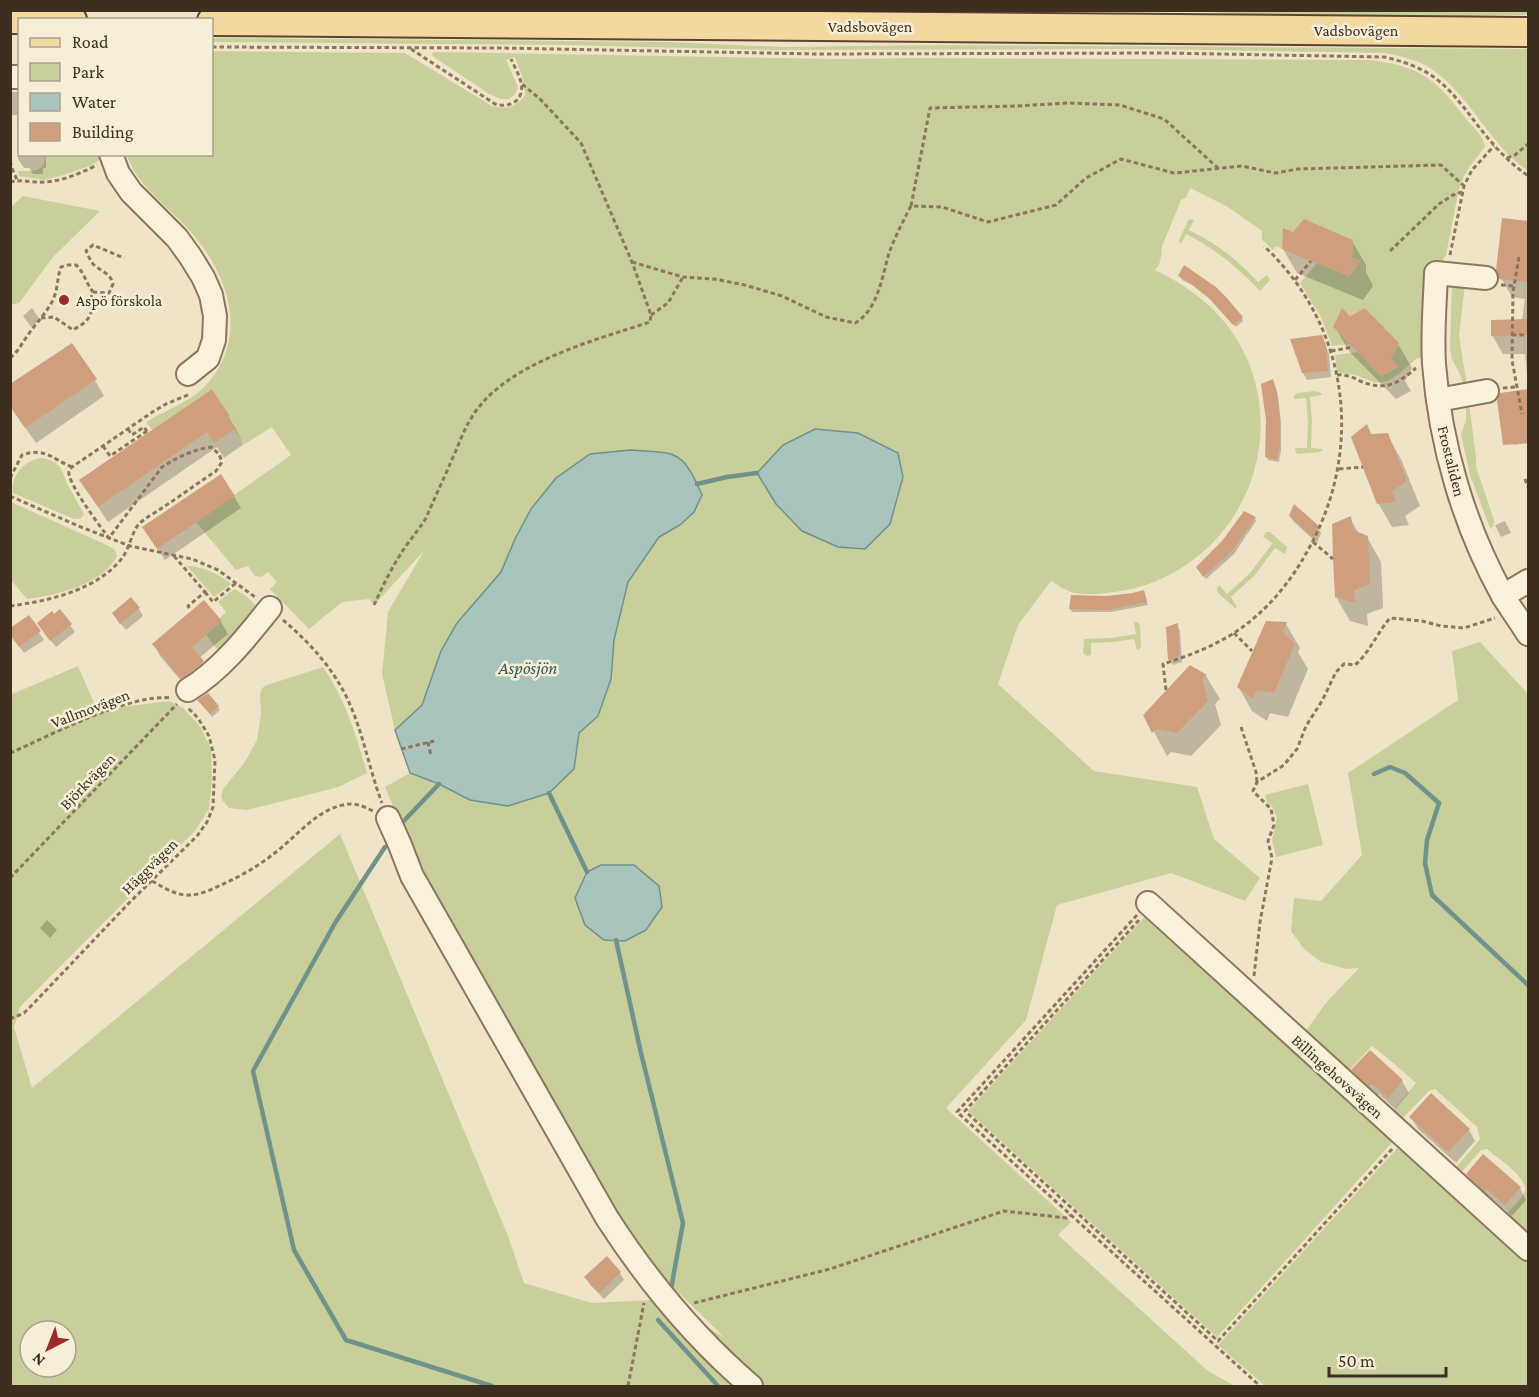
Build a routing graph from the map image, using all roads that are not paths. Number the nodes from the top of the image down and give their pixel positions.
1 (213, 21) edge
2 (1528, 32) edge
3 (112, 156) edge
4 (1486, 278) dead end
5 (190, 384) road end
6 (1487, 391) dead end
7 (1438, 400) junction
8 (1528, 581) edge
9 (1508, 603) junction
10 (270, 608) dead end
11 (1528, 634) edge
12 (184, 696) road end
13 (388, 818) road end
14 (1149, 905) road end
15 (1528, 1249) edge
16 (751, 1386) edge

1 - 2 main road, Vadsbovägen
3 - 5 street
4 - 7 street, Frostaliden
6 - 7 street
7 - 9 street, Frostaliden
8 - 9 street
9 - 11 street, Frostaliden
10 - 12 street
13 - 16 street
14 - 15 street, Billingehovsvägen

